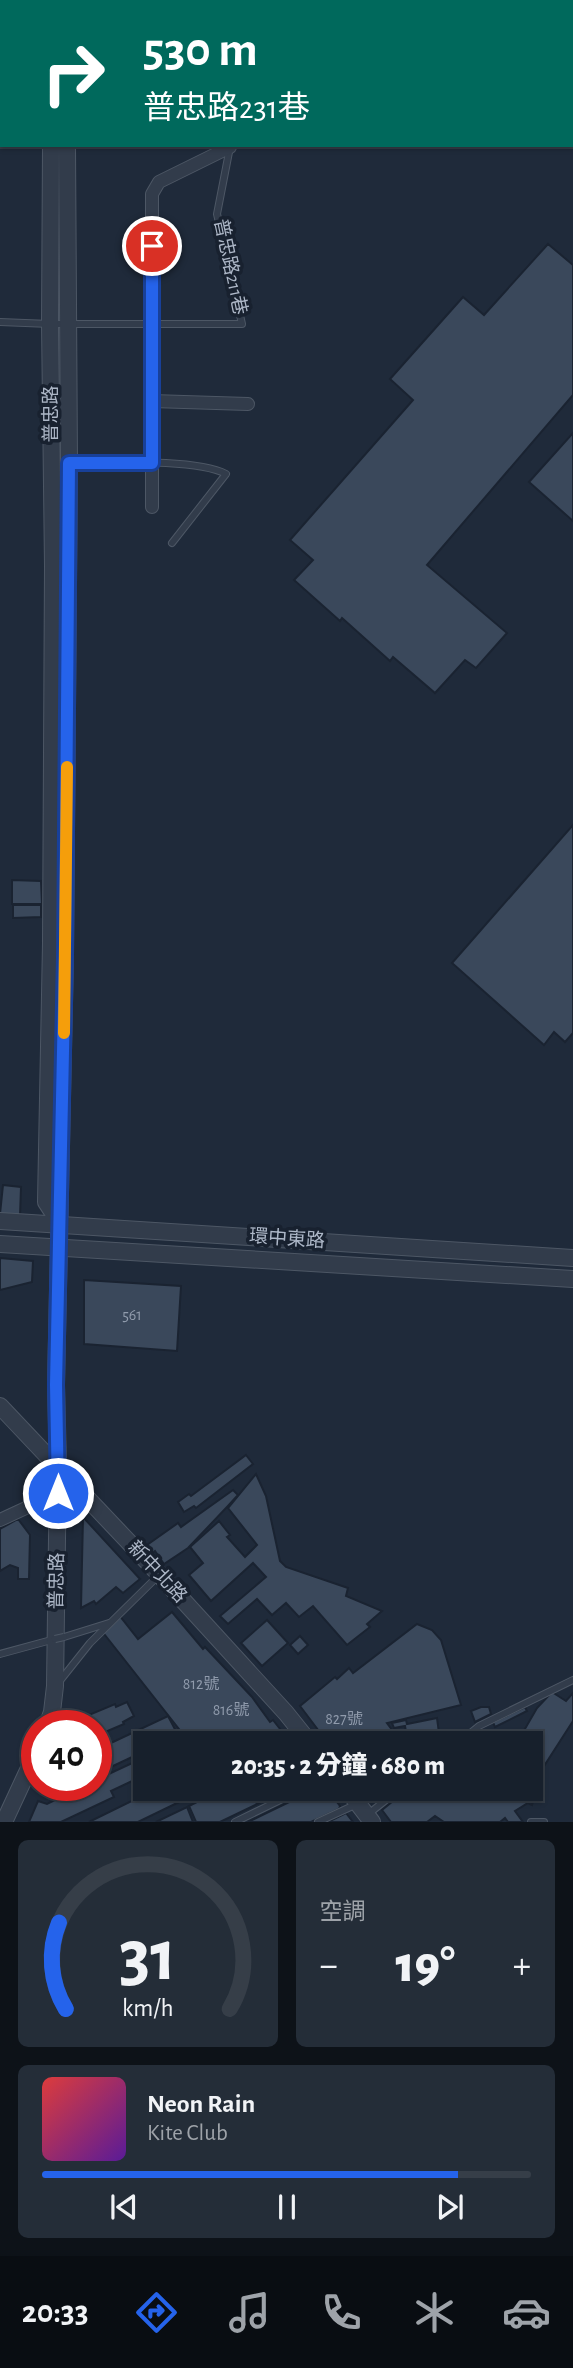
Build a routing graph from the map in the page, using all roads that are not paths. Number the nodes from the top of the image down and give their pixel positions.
1 (51, 147) edge
2 (67, 147) edge
3 (228, 147) edge
4 (230, 147) edge
5 (0, 322) edge
6 (152, 323) junction
7 (58, 324) junction
8 (152, 401) junction
9 (248, 404) dead end
10 (51, 463) junction
11 (69, 463) junction
12 (152, 463) junction
13 (152, 508) dead end
14 (172, 543) dead end
15 (0, 1221) edge
16 (61, 1225) junction
17 (0, 1244) edge
18 (60, 1248) junction
19 (573, 1258) edge
20 (573, 1279) edge
21 (0, 1406) edge
22 (58, 1465) junction
23 (58, 1493) junction
24 (0, 1520) edge
25 (159, 1574) junction
26 (110, 1623) junction
27 (0, 1654) edge
28 (573, 1680) edge
29 (55, 1686) junction
30 (52, 1710) edge
31 (300, 1731) edge
32 (473, 1731) edge
33 (21, 1785) edge
34 (278, 1801) edge
35 (384, 1801) edge
36 (366, 1814) edge
37 (4, 1822) edge
38 (235, 1822) edge
39 (318, 1822) edge
40 (531, 1822) edge
41 (544, 1822) edge

1 - 7 street, 普忠路
2 - 7 street, 普忠路
3 - 6 street
4 - 6 lane, 普忠路211巷
5 - 7 lane, 普忠路211巷
6 - 7 lane, 普忠路211巷
6 - 8 street
7 - 10 street, 普忠路
7 - 11 street, 普忠路
8 - 9 street
8 - 12 street
10 - 11 lane
10 - 16 street, 普忠路
11 - 12 lane
11 - 16 street, 普忠路
12 - 13 street
12 - 14 lane
15 - 16 street, 環中東路
16 - 18 street, 普忠路
16 - 19 street, 環中東路
17 - 18 street, 環中東路
18 - 20 street, 環中東路
18 - 22 street, 普忠路
21 - 22 street, 新中北路
22 - 23 street, 普忠路
22 - 25 street, 新中北路
23 - 24 street
23 - 29 street, 普忠路
25 - 26 lane
25 - 31 street, 新中北路
26 - 27 lane, bridge
26 - 29 lane
28 - 32 lane
29 - 30 street, 普忠路
33 - 37 street
34 - 38 lane
35 - 36 lane
36 - 39 lane
40 - 41 lane

